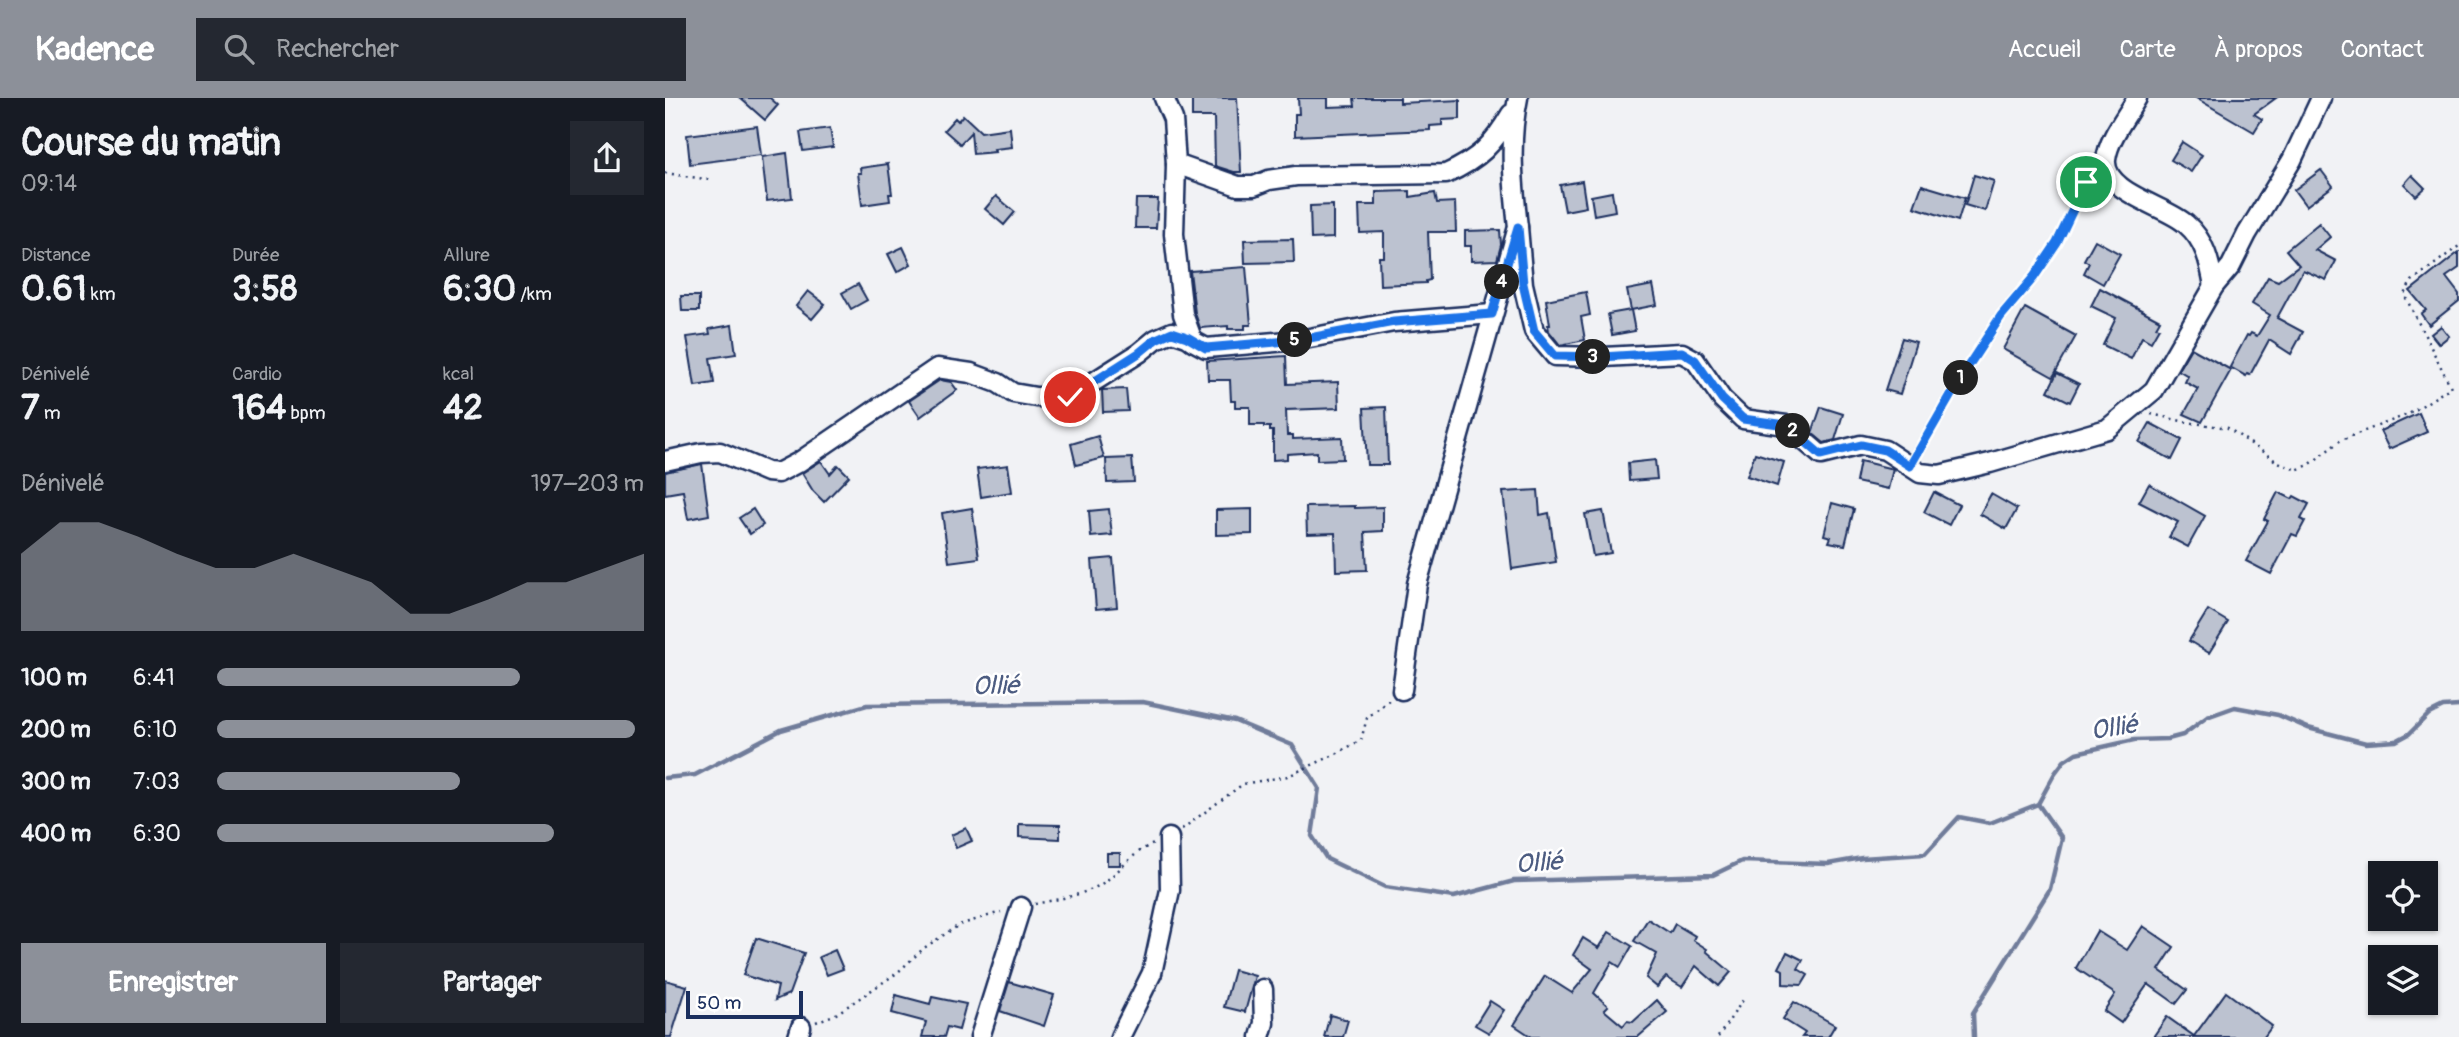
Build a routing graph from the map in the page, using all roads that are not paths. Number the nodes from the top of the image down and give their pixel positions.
1 (1164, 98) edge
2 (2137, 98) edge
3 (2321, 98) edge
4 (1517, 102) edge
5 (1176, 164) junction
6 (1518, 227) junction
7 (2214, 286) junction
8 (1492, 314) junction
9 (1193, 341) junction
10 (665, 461) edge
11 (1402, 690) road end
12 (1169, 838) road end
13 (1021, 907) road end
14 (1263, 989) dead end
15 (980, 1037) edge
16 (1120, 1037) edge
17 (1260, 1037) edge

1 - 5 street
2 - 7 street
3 - 7 street
4 - 5 street
4 - 6 street
5 - 9 street
6 - 7 street
6 - 8 street
8 - 9 street
8 - 11 street
9 - 10 street
12 - 16 street
13 - 15 street
14 - 17 street

